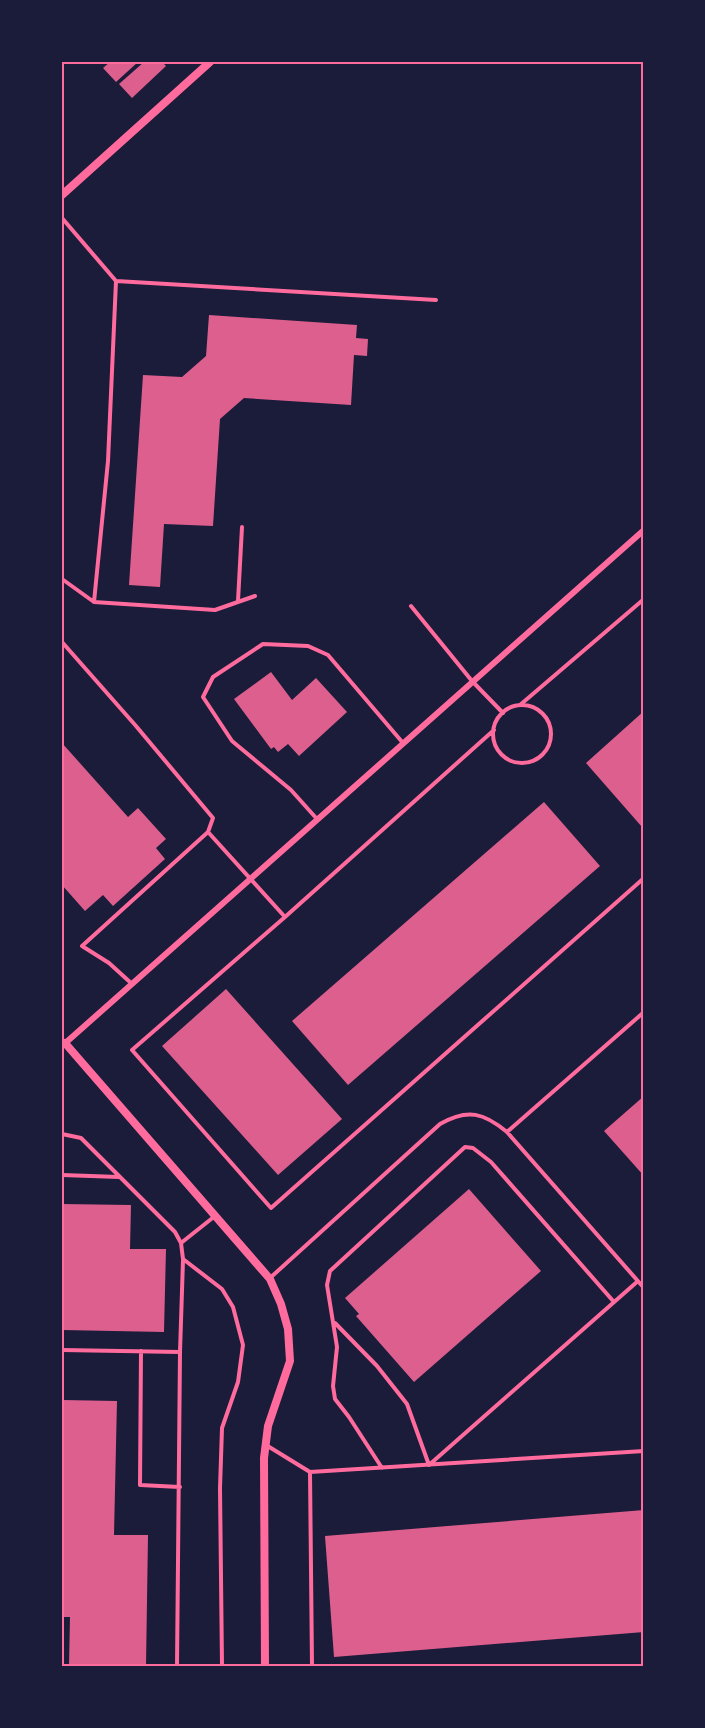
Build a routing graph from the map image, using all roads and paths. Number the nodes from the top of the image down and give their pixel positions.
1 (210, 62) edge
2 (62, 195) edge
3 (62, 218) edge
4 (116, 281) junction
5 (436, 300) dead end
6 (242, 527) dead end
7 (644, 530) edge
8 (62, 579) edge
9 (255, 596) dead end
10 (644, 599) edge
11 (94, 602) junction
12 (238, 602) junction
13 (411, 606) dead end
14 (62, 642) edge
15 (472, 681) junction
16 (520, 705) junction
17 (503, 713) junction
18 (494, 730) junction
19 (403, 743) junction
20 (317, 819) junction
21 (208, 832) junction
22 (644, 878) edge
23 (249, 879) junction
24 (285, 917) junction
25 (131, 983) junction
26 (644, 1012) edge
27 (63, 1042) edge
28 (507, 1132) junction
29 (62, 1134) edge
30 (62, 1175) edge
31 (120, 1177) junction
32 (215, 1216) junction
33 (181, 1243) junction
34 (183, 1260) junction
35 (270, 1279) junction
36 (638, 1281) junction
37 (644, 1288) edge
38 (614, 1302) junction
39 (335, 1323) junction
40 (62, 1350) edge
41 (141, 1351) junction
42 (180, 1352) junction
43 (266, 1446) junction
44 (644, 1451) edge
45 (429, 1465) junction
46 (382, 1468) junction
47 (310, 1472) junction
48 (180, 1487) junction
49 (177, 1666) edge
50 (222, 1666) edge
51 (265, 1666) edge
52 (312, 1666) edge

1 - 2 street
3 - 4 lane
4 - 5 lane
4 - 11 lane
6 - 12 lane
7 - 15 street
8 - 11 lane
9 - 12 lane
10 - 16 lane
11 - 12 lane
13 - 15 lane
14 - 21 lane
15 - 17 lane
15 - 19 street
16 - 17 lane
16 - 18 lane
17 - 18 lane
18 - 24 lane
19 - 20 street
19 - 20 lane
20 - 23 street
21 - 23 lane
21 - 25 lane
22 - 24 lane
23 - 24 lane
23 - 25 street
25 - 27 street
26 - 28 lane
27 - 32 street
28 - 35 lane
28 - 36 lane
29 - 31 lane
30 - 31 lane
31 - 33 lane
32 - 33 lane
32 - 35 street
33 - 34 lane
34 - 42 lane
34 - 50 lane
35 - 43 street
36 - 37 lane
36 - 38 lane
38 - 39 lane
38 - 45 lane
39 - 45 lane
39 - 46 lane
40 - 41 lane
41 - 42 lane
41 - 48 lane
42 - 48 lane
43 - 47 lane
43 - 51 street
44 - 45 lane
45 - 46 lane
46 - 47 lane
47 - 52 lane
48 - 49 lane

